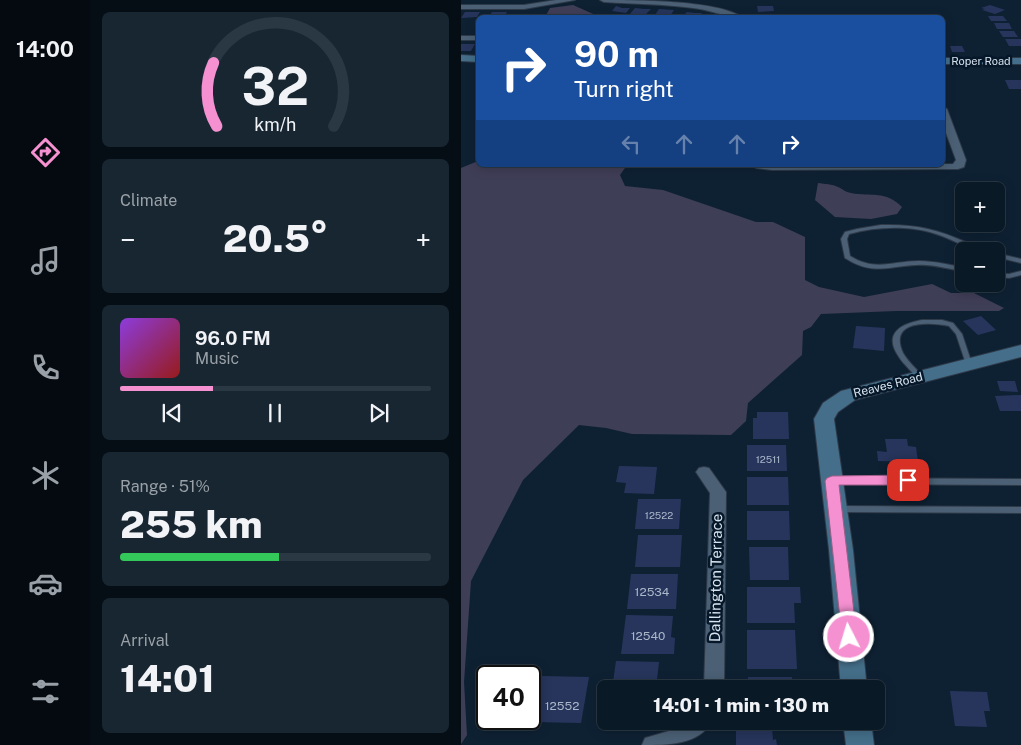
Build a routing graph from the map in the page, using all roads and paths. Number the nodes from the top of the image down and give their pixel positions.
1 (571, 0) edge
2 (604, 0) edge
3 (461, 7) edge
4 (524, 7) junction
5 (520, 15) edge
6 (734, 15) edge
7 (461, 38) edge
8 (476, 38) edge
9 (461, 58) edge
10 (476, 59) edge
11 (945, 61) edge
12 (1021, 61) edge
13 (945, 121) edge
14 (773, 167) edge
15 (962, 242) edge
16 (1005, 257) edge
17 (1021, 261) edge
18 (955, 268) edge
19 (1021, 273) edge
20 (1005, 276) edge
21 (1021, 351) edge
22 (969, 364) junction
23 (920, 377) junction
24 (703, 472) dead end
25 (832, 481) junction
26 (1021, 482) edge
27 (836, 509) junction
28 (1021, 510) edge
29 (714, 680) edge
30 (853, 680) edge
31 (692, 730) edge
32 (858, 730) edge
33 (652, 745) edge
34 (860, 745) edge

1 - 4 street
2 - 6 street
3 - 4 street
4 - 5 street
7 - 8 street
9 - 10 street
11 - 12 street, Roper Road
13 - 14 street
15 - 18 lane
16 - 17 lane
19 - 20 lane
21 - 22 street, Reaves Road
22 - 23 street, Reaves Road
22 - 23 lane
23 - 25 street, Reaves Road
24 - 29 street, Dallington Terrace
25 - 26 lane
25 - 27 street, Reaves Road
27 - 28 lane
27 - 30 street, Reaves Road
31 - 33 street
32 - 34 street

